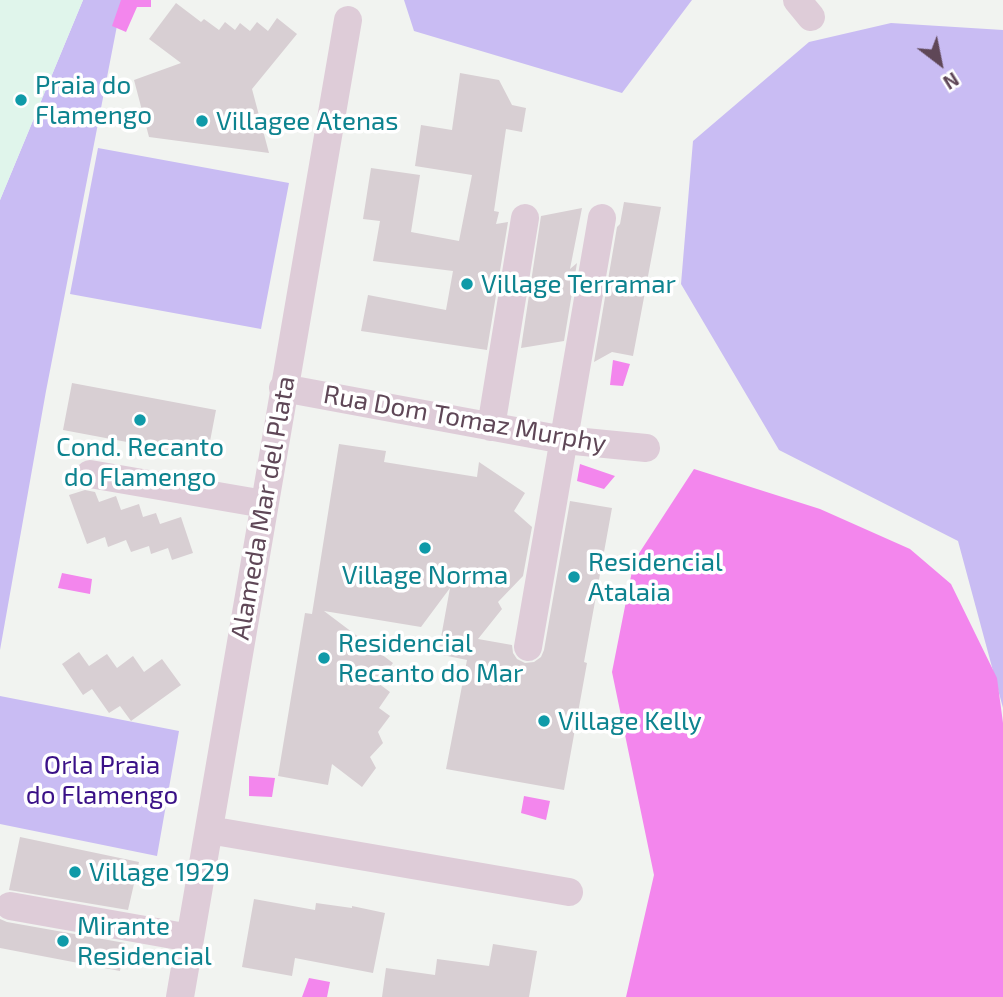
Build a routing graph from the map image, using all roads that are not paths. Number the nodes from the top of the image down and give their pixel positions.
1 (348, 20) dead end
2 (525, 218) dead end
3 (602, 218) dead end
4 (284, 388) junction
5 (491, 427) junction
6 (564, 440) junction
7 (646, 449) dead end
8 (90, 474) dead end
9 (264, 504) junction
10 (528, 647) dead end
11 (209, 830) junction
12 (569, 892) dead end
13 (10, 905) dead end
14 (190, 938) junction
15 (180, 997) edge

1 - 4 street, Alameda Mar del Plata
2 - 5 street
3 - 6 street
4 - 5 street, Rua Dom Tomaz Murphy
4 - 9 street, Alameda Mar del Plata
5 - 6 street, Rua Dom Tomaz Murphy
6 - 7 street, Rua Dom Tomaz Murphy
6 - 10 street
8 - 9 street
9 - 11 street, Alameda Mar del Plata
11 - 12 street
11 - 14 street, Alameda Mar del Plata
13 - 14 street
14 - 15 street, Alameda Mar del Plata

